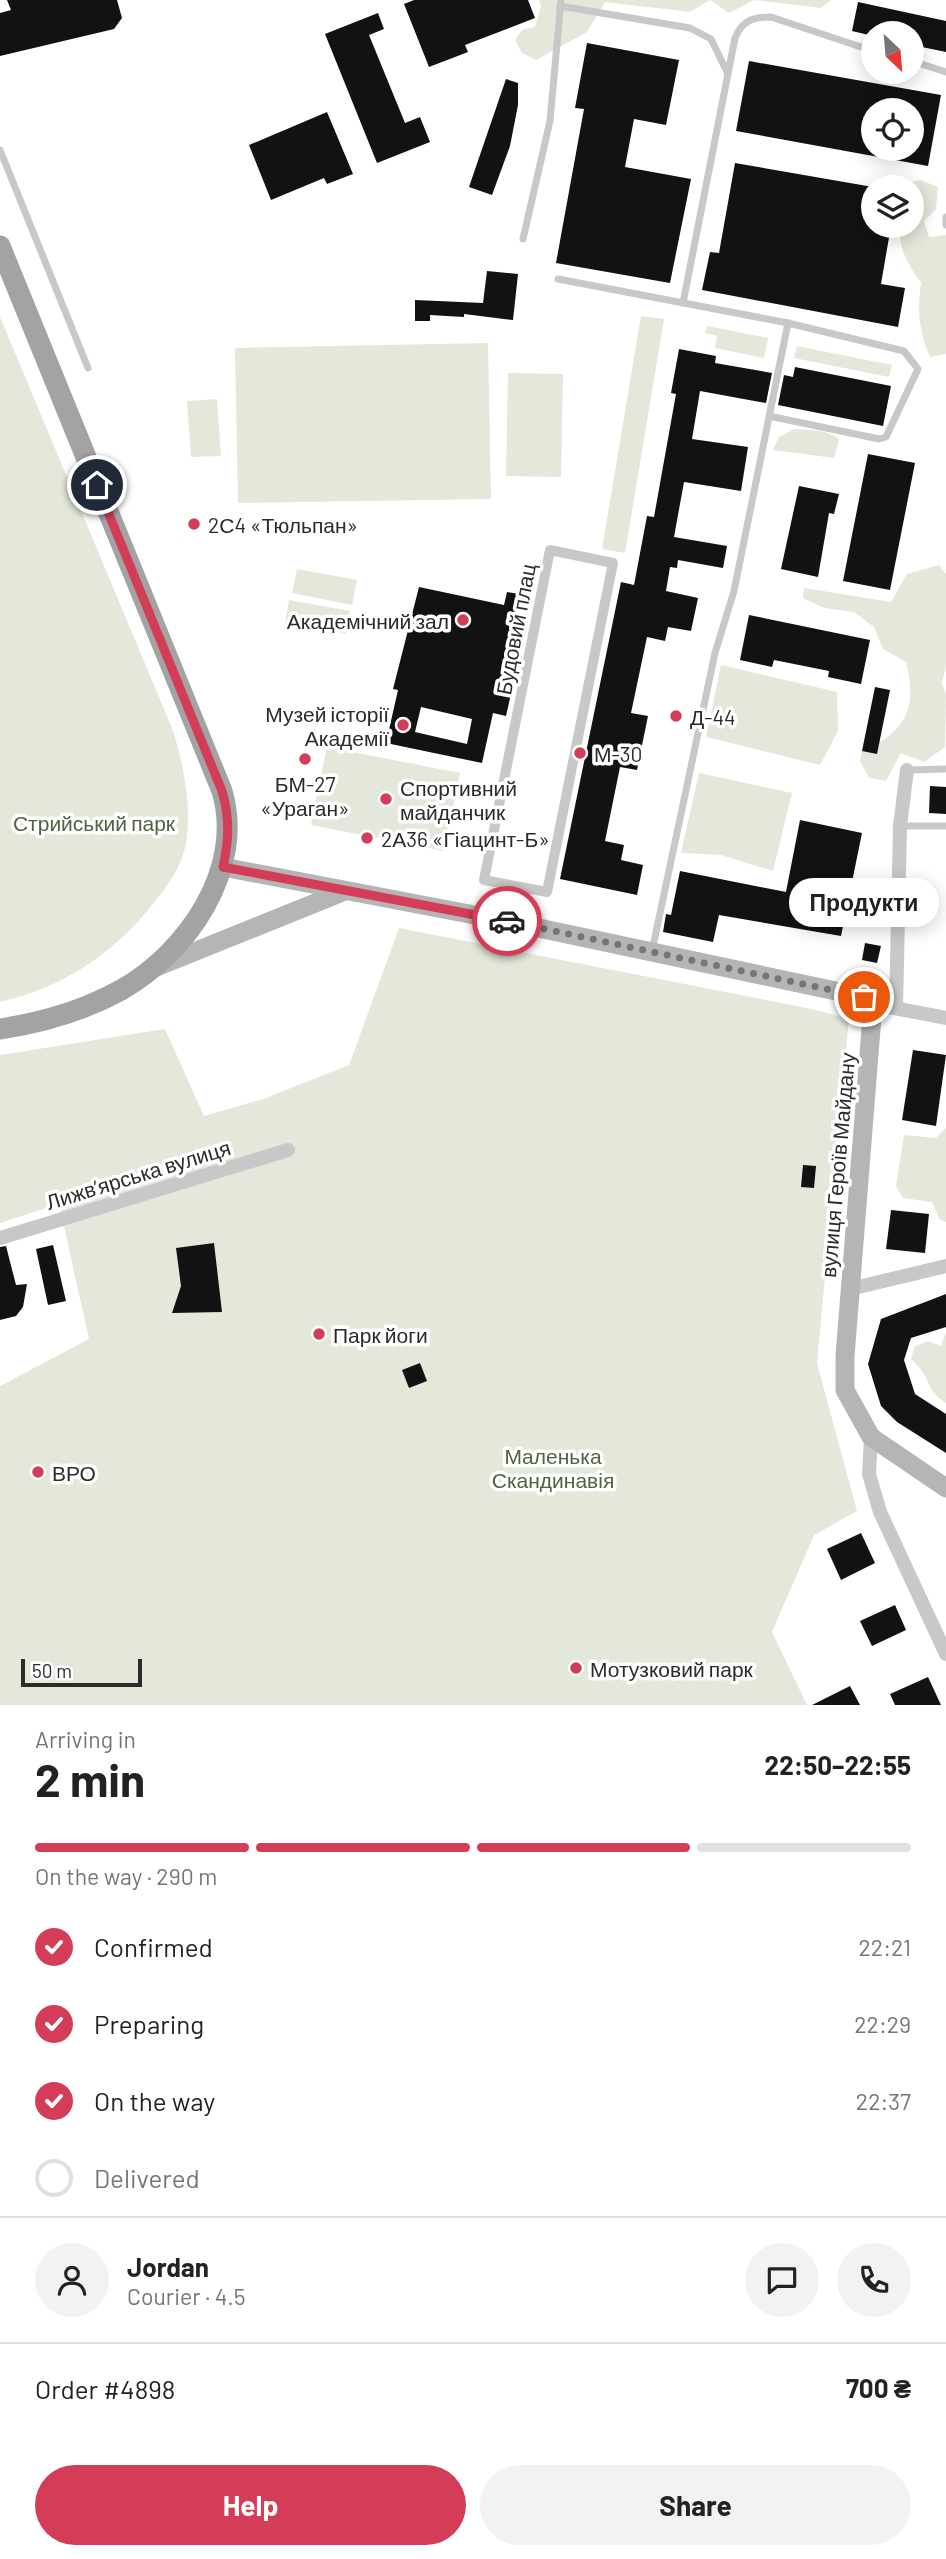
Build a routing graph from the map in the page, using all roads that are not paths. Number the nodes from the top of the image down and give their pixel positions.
1 (561, 3) edge
2 (861, 47) edge
3 (924, 65) edge
4 (946, 72) edge
5 (728, 74) junction
6 (0, 150) edge
7 (946, 217) edge
8 (946, 225) edge
9 (523, 239) dead end
10 (0, 246) edge
11 (558, 279) dead end
12 (683, 303) junction
13 (788, 323) junction
14 (88, 368) dead end
15 (769, 416) junction
16 (946, 769) edge
17 (907, 770) joint
18 (900, 826) junction
19 (946, 826) edge
20 (223, 867) junction
21 (514, 886) junction
22 (345, 891) junction
23 (506, 921) junction
24 (652, 952) junction
25 (150, 970) junction
26 (873, 1004) junction
27 (896, 1008) junction
28 (946, 1018) edge
29 (0, 1029) edge
30 (288, 1150) dead end
31 (0, 1238) edge
32 (946, 1266) edge
33 (850, 1289) junction
34 (871, 1437) junction
35 (946, 1488) edge
36 (946, 1654) edge

1 - 5 lane
1 - 9 lane
2 - 5 lane
3 - 4 lane
5 - 12 lane
6 - 14 lane
7 - 8 lane
10 - 20 main road
11 - 12 lane
12 - 13 lane
13 - 15 lane
13 - 15 lane
15 - 24 lane
16 - 17 lane
17 - 18 street
18 - 19 lane
18 - 27 street
20 - 22 main road
20 - 25 main road
21 - 21 street, Будовий плац
21 - 23 lane
22 - 23 main road
22 - 25 main road
23 - 24 main road
24 - 26 main road
25 - 29 main road
26 - 27 street
26 - 33 main road, вулиця Героїв Майдану
27 - 28 street
30 - 31 street, Лижвʼярська вулиця
32 - 33 street
33 - 34 main road, вулиця Героїв Майдану
34 - 35 main road, вулиця Героїв Майдану
34 - 36 street

